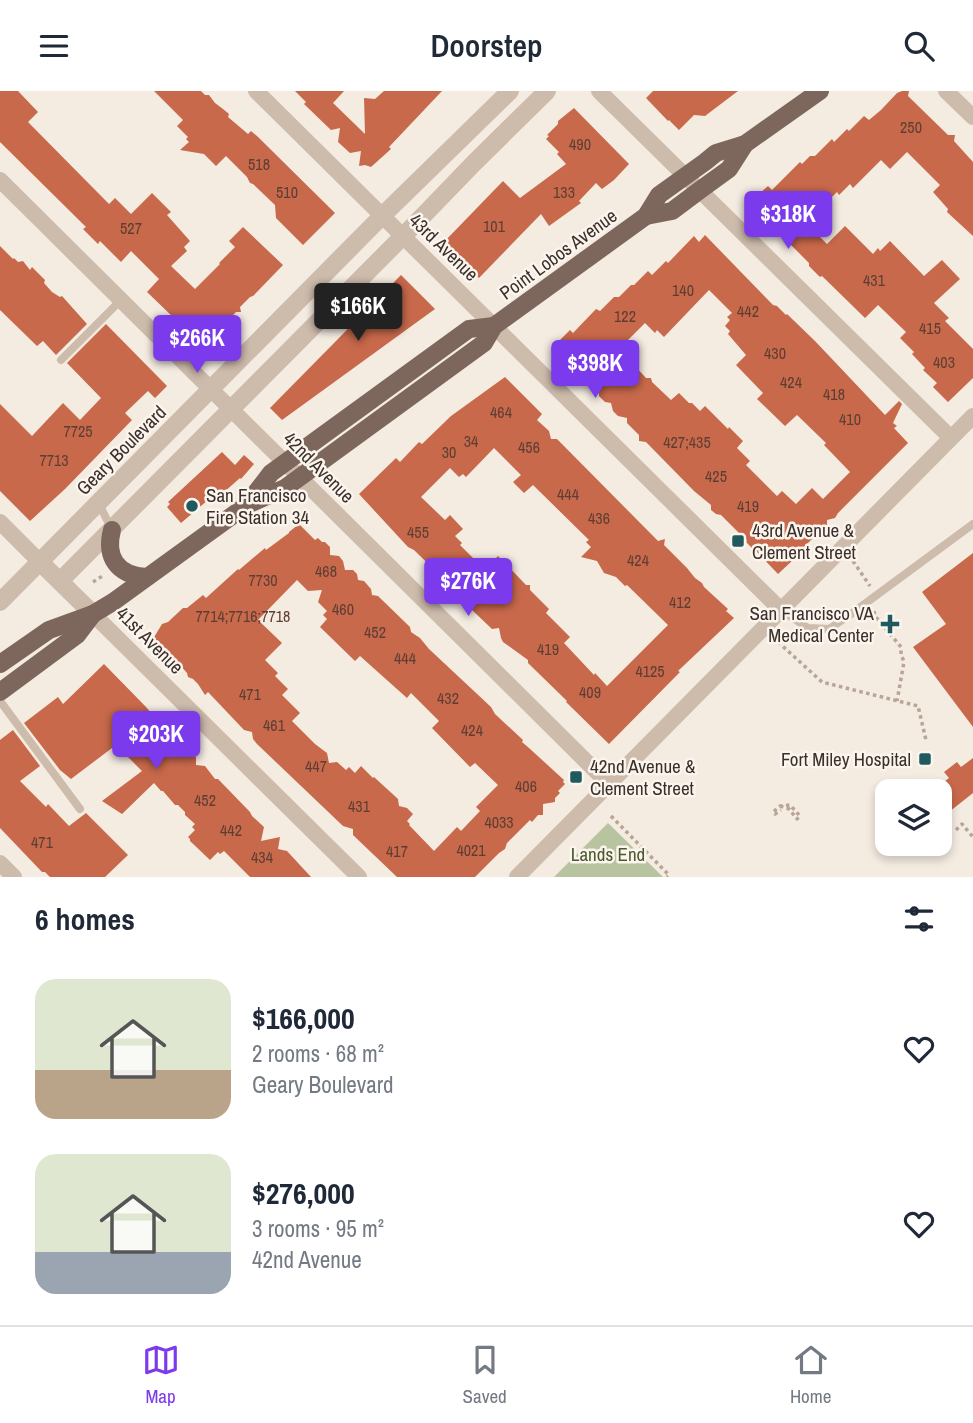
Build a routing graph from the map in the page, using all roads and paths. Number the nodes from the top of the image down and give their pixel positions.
1 (256, 91) edge
2 (510, 91) edge
3 (547, 91) edge
4 (599, 91) edge
5 (820, 91) edge
6 (946, 91) edge
7 (973, 117) edge
8 (745, 144) junction
9 (686, 175) junction
10 (0, 180) edge
11 (700, 190) junction
12 (382, 216) junction
13 (646, 216) junction
14 (403, 236) junction
15 (121, 300) junction
16 (494, 326) junction
17 (61, 360) dead end
18 (211, 389) junction
19 (231, 409) junction
20 (973, 416) edge
21 (951, 438) junction
22 (284, 462) junction
23 (300, 477) junction
24 (98, 503) junction
25 (247, 505) junction
26 (0, 522) edge
27 (973, 524) edge
28 (112, 530) junction
29 (849, 557) dead end
30 (40, 562) junction
31 (108, 572) dead end
32 (146, 577) junction
33 (60, 582) junction
34 (92, 582) dead end
35 (872, 598) junction
36 (0, 602) edge
37 (781, 610) junction
38 (93, 614) junction
39 (0, 664) edge
40 (0, 692) edge
41 (0, 701) edge
42 (897, 701) junction
43 (926, 740) dead end
44 (609, 784) junction
45 (781, 808) joint
46 (80, 809) dead end
47 (611, 816) dead end
48 (956, 830) dead end
49 (973, 837) edge
50 (0, 863) edge
51 (14, 877) edge
52 (359, 877) edge
53 (517, 877) edge
54 (667, 877) edge

1 - 12 street, 43rd Avenue
2 - 12 street, Geary Boulevard
3 - 14 street
4 - 9 street
5 - 8 main road, Point Lobos Avenue
6 - 7 street
8 - 9 main road, Point Lobos Avenue
8 - 11 main road, Point Lobos Avenue
9 - 11 street
9 - 13 main road, Point Lobos Avenue
10 - 15 street, 42nd Avenue
11 - 13 main road, Point Lobos Avenue
11 - 21 street
12 - 14 street, 43rd Avenue
12 - 18 street, Geary Boulevard
13 - 16 main road, Point Lobos Avenue
14 - 16 street, 43rd Avenue
14 - 19 street
15 - 17 lane
15 - 18 street, 42nd Avenue
16 - 22 main road, Point Lobos Avenue
16 - 23 main road, Point Lobos Avenue
16 - 37 street, 43rd Avenue
18 - 19 street, 42nd Avenue
18 - 24 street, Geary Boulevard
19 - 22 street, 42nd Avenue
19 - 28 street
20 - 21 street
21 - 37 street
22 - 23 street, 42nd Avenue
22 - 25 main road
23 - 25 main road
23 - 44 street, 42nd Avenue
24 - 28 lane
24 - 30 street, Geary Boulevard
25 - 32 main road
26 - 30 street, 41st Avenue
27 - 35 lane
28 - 32 main road
28 - 33 street
29 - 35 path
30 - 33 street, 41st Avenue
30 - 36 street, Geary Boulevard
31 - 34 path
32 - 38 main road
33 - 38 street, 41st Avenue
35 - 37 lane
35 - 42 path
37 - 42 path
37 - 44 street
38 - 39 main road
38 - 40 main road
38 - 52 street, 41st Avenue
41 - 46 lane
42 - 43 path
44 - 53 street
45 - 45 path
47 - 54 path
48 - 49 path
50 - 51 street

